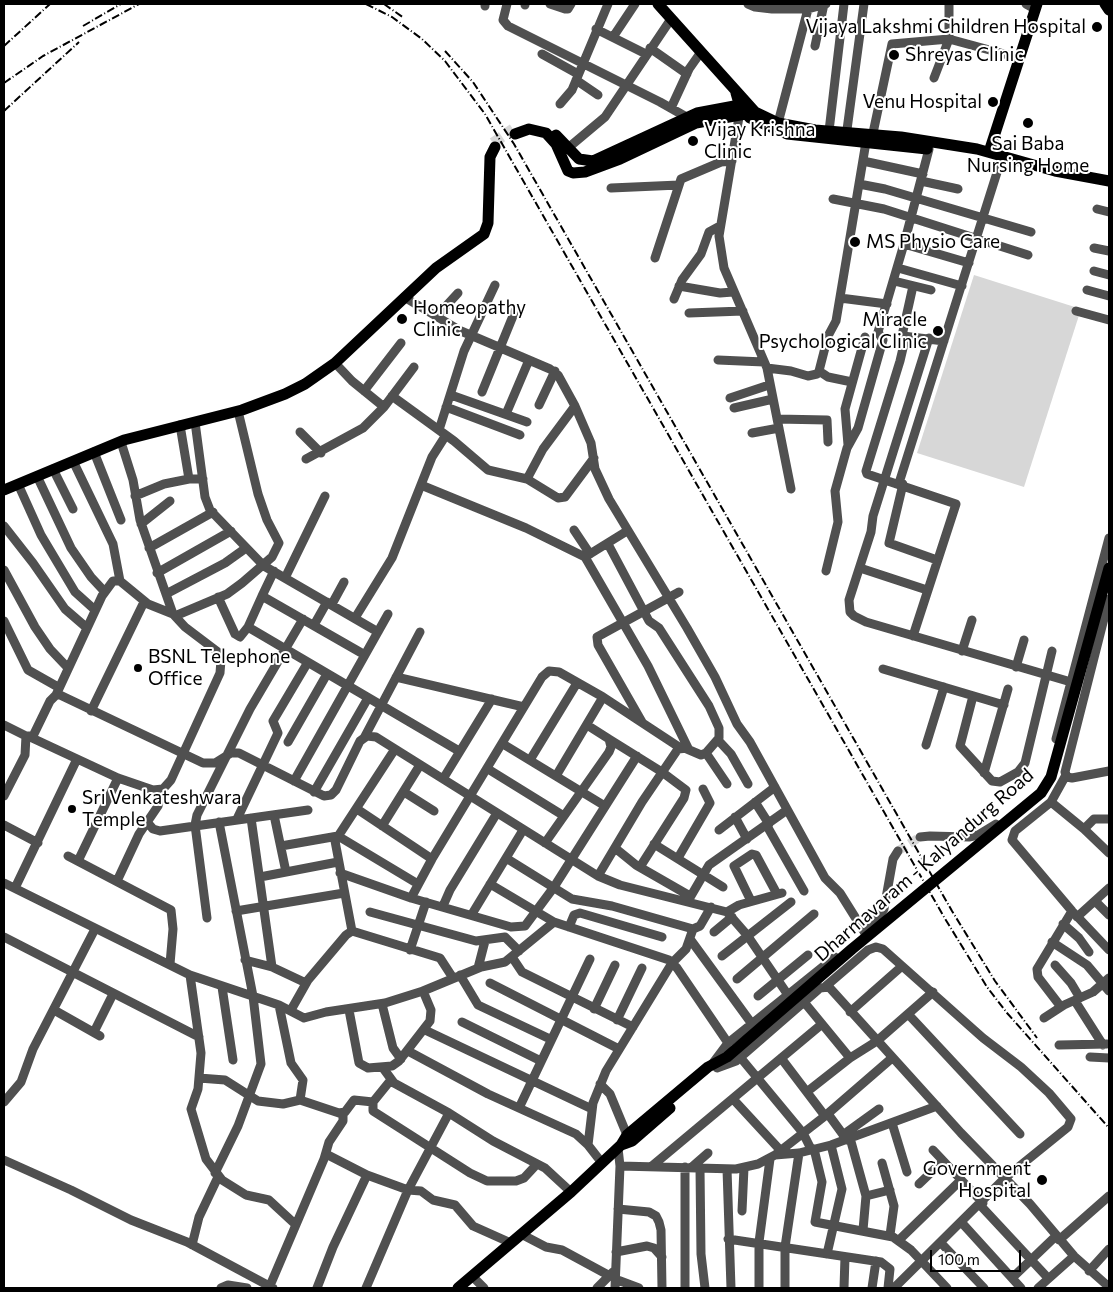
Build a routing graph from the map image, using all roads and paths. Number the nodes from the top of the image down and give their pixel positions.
1 (507, 4) edge
2 (550, 4) edge
3 (571, 4) edge
4 (608, 4) edge
5 (635, 4) edge
6 (658, 4) edge
7 (825, 4) edge
8 (844, 4) edge
9 (864, 4) edge
10 (949, 4) edge
11 (1105, 4) edge
12 (753, 5) edge
13 (791, 6) edge
14 (1033, 6) edge
15 (808, 9) junction
16 (1109, 10) edge
17 (672, 19) junction
18 (596, 29) junction
19 (613, 37) junction
20 (949, 39) junction
21 (815, 46) dead end
22 (648, 51) junction
23 (701, 52) junction
24 (542, 54) dead end
25 (1019, 58) junction
26 (582, 64) junction
27 (687, 74) junction
28 (577, 77) junction
29 (934, 78) dead end
30 (626, 86) junction
31 (598, 96) dead end
32 (560, 104) dead end
33 (670, 108) junction
34 (746, 111) junction
35 (692, 120) junction
36 (778, 123) junction
37 (829, 131) junction
38 (846, 136) junction
39 (869, 137) junction
40 (568, 148) junction
41 (929, 149) junction
42 (989, 152) junction
43 (732, 161) junction
44 (863, 161) junction
45 (1000, 163) junction
46 (922, 177) junction
47 (1109, 181) edge
48 (859, 184) junction
49 (678, 185) junction
50 (611, 188) dead end
51 (1109, 188) edge
52 (958, 189) dead end
53 (833, 199) dead end
54 (916, 199) junction
55 (856, 204) junction
56 (1097, 209) dead end
57 (1109, 212) edge
58 (984, 218) junction
59 (911, 219) junction
60 (720, 226) junction
61 (1031, 232) dead end
62 (977, 241) junction
63 (904, 244) junction
64 (1094, 248) dead end
65 (1109, 251) edge
66 (1028, 255) dead end
67 (655, 258) dead end
68 (969, 263) junction
69 (898, 268) junction
70 (1094, 271) dead end
71 (1109, 275) edge
72 (894, 281) junction
73 (495, 285) dead end
74 (679, 286) junction
75 (913, 286) junction
76 (962, 286) junction
77 (931, 290) dead end
78 (1087, 290) dead end
79 (732, 292) junction
80 (458, 293) dead end
81 (1109, 296) edge
82 (404, 297) junction
83 (674, 298) dead end
84 (840, 298) junction
85 (887, 304) junction
86 (515, 311) dead end
87 (743, 311) junction
88 (1076, 311) dead end
89 (689, 313) dead end
90 (436, 317) junction
91 (1109, 320) edge
92 (471, 336) junction
93 (903, 336) junction
94 (865, 337) dead end
95 (929, 338) junction
96 (944, 340) junction
97 (401, 343) dead end
98 (500, 347) junction
99 (529, 360) junction
100 (718, 360) dead end
101 (334, 363) junction
102 (766, 365) junction
103 (414, 367) dead end
104 (555, 371) junction
105 (819, 371) junction
106 (852, 382) junction
107 (769, 386) junction
108 (364, 390) junction
109 (482, 392) dead end
110 (451, 395) junction
111 (392, 396) junction
112 (730, 398) dead end
113 (773, 399) junction
114 (539, 405) dead end
115 (576, 406) junction
116 (384, 407) junction
117 (446, 407) junction
118 (734, 408) dead end
119 (238, 411) junction
120 (506, 414) junction
121 (195, 422) junction
122 (527, 422) dead end
123 (778, 423) junction
124 (180, 425) junction
125 (300, 432) dead end
126 (442, 433) junction
127 (752, 433) dead end
128 (520, 435) dead end
129 (121, 442) junction
130 (828, 442) dead end
131 (848, 445) junction
132 (94, 452) junction
133 (321, 452) junction
134 (594, 458) junction
135 (306, 459) dead end
136 (73, 461) junction
137 (53, 469) junction
138 (38, 476) junction
139 (189, 479) junction
140 (203, 479) junction
141 (527, 479) junction
142 (885, 479) junction
143 (4, 482) edge
144 (18, 484) junction
145 (901, 484) junction
146 (421, 485) junction
147 (791, 489) dead end
148 (4, 490) edge
149 (135, 496) junction
150 (325, 496) dead end
151 (170, 501) dead end
152 (73, 509) dead end
153 (213, 512) junction
154 (121, 520) dead end
155 (141, 524) junction
156 (4, 526) edge
157 (574, 530) dead end
158 (231, 532) junction
159 (627, 532) junction
160 (1109, 538) edge
161 (608, 544) junction
162 (149, 548) junction
163 (246, 548) junction
164 (588, 555) junction
165 (937, 560) junction
166 (264, 566) junction
167 (860, 568) junction
168 (1109, 568) edge
169 (4, 570) edge
170 (274, 571) junction
171 (826, 571) dead end
172 (157, 573) junction
173 (285, 578) junction
174 (120, 581) junction
175 (344, 582) dead end
176 (927, 590) junction
177 (104, 591) junction
178 (678, 592) dead end
179 (166, 594) junction
180 (262, 596) junction
181 (218, 597) junction
182 (668, 599) junction
183 (1109, 599) edge
184 (144, 602) junction
185 (330, 603) junction
186 (95, 610) junction
187 (644, 612) junction
188 (388, 614) dead end
189 (174, 615) junction
190 (355, 618) junction
191 (303, 619) junction
192 (972, 620) dead end
193 (4, 621) edge
194 (1106, 623) edge
195 (623, 624) junction
196 (314, 625) junction
197 (248, 627) junction
198 (87, 628) junction
199 (378, 632) junction
200 (420, 632) dead end
201 (913, 636) junction
202 (1024, 640) dead end
203 (286, 649) junction
204 (962, 651) junction
205 (1052, 651) dead end
206 (365, 655) junction
207 (308, 662) junction
208 (1016, 666) junction
209 (68, 668) junction
210 (883, 669) dead end
211 (327, 674) junction
212 (1047, 675) junction
213 (396, 677) junction
214 (1071, 682) junction
215 (577, 683) junction
216 (347, 686) junction
217 (944, 687) junction
218 (1008, 689) dead end
219 (57, 691) junction
220 (973, 696) junction
221 (603, 697) junction
222 (368, 698) junction
223 (492, 699) junction
224 (381, 705) junction
225 (1004, 706) junction
226 (524, 707) junction
227 (91, 711) junction
228 (643, 723) junction
229 (4, 725) edge
230 (587, 725) junction
231 (28, 737) junction
232 (364, 738) junction
233 (608, 739) junction
234 (718, 740) junction
235 (288, 742) dead end
236 (503, 744) junction
237 (926, 745) dead end
238 (683, 748) junction
239 (395, 749) junction
240 (460, 751) junction
241 (706, 753) junction
242 (182, 754) junction
243 (637, 756) junction
244 (224, 757) junction
245 (77, 759) junction
246 (530, 760) junction
247 (420, 765) junction
248 (263, 766) junction
249 (488, 770) junction
250 (1109, 771) edge
251 (662, 772) junction
252 (984, 773) junction
253 (1066, 775) junction
254 (556, 776) junction
255 (118, 778) junction
256 (443, 779) junction
257 (294, 781) junction
258 (726, 784) dead end
259 (748, 784) dead end
260 (775, 787) junction
261 (163, 789) junction
262 (702, 789) dead end
263 (581, 791) junction
264 (314, 792) junction
265 (404, 792) junction
266 (4, 796) edge
267 (471, 796) junction
268 (755, 802) junction
269 (1051, 802) junction
270 (604, 806) junction
271 (356, 809) junction
272 (308, 810) dead end
273 (787, 810) junction
274 (434, 811) dead end
275 (497, 813) junction
276 (274, 815) junction
277 (564, 816) junction
278 (735, 817) junction
279 (251, 818) junction
280 (238, 819) junction
281 (1109, 819) edge
282 (147, 822) junction
283 (219, 822) junction
284 (4, 825) edge
285 (195, 825) junction
286 (768, 825) junction
287 (382, 826) junction
288 (1084, 829) junction
289 (523, 830) junction
290 (719, 830) dead end
291 (338, 836) junction
292 (747, 838) junction
293 (920, 838) tunnel mouth
294 (38, 842) junction
295 (545, 843) junction
296 (654, 844) junction
297 (281, 846) junction
298 (615, 848) junction
299 (898, 851) tunnel mouth
300 (1109, 853) edge
301 (68, 856) dead end
302 (506, 858) junction
303 (678, 858) junction
304 (432, 859) junction
305 (571, 859) junction
306 (78, 861) junction
307 (338, 862) junction
308 (640, 867) junction
309 (286, 872) junction
310 (340, 873) junction
311 (702, 873) junction
312 (598, 876) junction
313 (260, 877) junction
314 (663, 880) junction
315 (118, 881) junction
316 (4, 882) edge
317 (418, 884) junction
318 (490, 884) junction
319 (554, 887) junction
320 (723, 887) dead end
321 (15, 888) junction
322 (1109, 888) edge
323 (804, 891) dead end
324 (344, 893) junction
325 (657, 894) junction
326 (411, 898) junction
327 (689, 898) junction
328 (751, 901) junction
329 (1095, 901) junction
330 (426, 902) junction
331 (791, 902) dead end
332 (264, 906) junction
333 (443, 906) junction
334 (710, 907) junction
335 (236, 910) junction
336 (538, 911) junction
337 (370, 912) dead end
338 (472, 914) junction
339 (730, 914) junction
340 (814, 914) dead end
341 (1075, 914) junction
342 (1109, 915) edge
343 (207, 918) dead end
344 (554, 922) junction
345 (1063, 924) junction
346 (419, 925) junction
347 (569, 927) junction
348 (96, 929) junction
349 (693, 929) junction
350 (352, 931) junction
351 (714, 932) dead end
352 (865, 933) junction
353 (747, 935) junction
354 (662, 937) dead end
355 (4, 938) edge
356 (690, 939) junction
357 (485, 941) junction
358 (1052, 942) junction
359 (410, 950) junction
360 (1109, 950) edge
361 (1089, 952) dead end
362 (516, 954) junction
363 (808, 955) dead end
364 (722, 956) dead end
365 (762, 956) junction
366 (590, 959) dead end
367 (245, 960) junction
368 (672, 962) junction
369 (170, 964) junction
370 (615, 965) dead end
371 (1055, 965) dead end
372 (272, 966) junction
373 (901, 967) junction
374 (478, 968) junction
375 (642, 968) dead end
376 (73, 974) junction
377 (190, 975) junction
378 (456, 977) junction
379 (737, 979) dead end
380 (778, 980) junction
381 (306, 983) junction
382 (490, 983) dead end
383 (1107, 984) edge
384 (826, 986) junction
385 (222, 987) junction
386 (424, 991) junction
387 (933, 992) junction
388 (113, 994) junction
389 (788, 995) junction
390 (253, 996) junction
391 (758, 996) dead end
392 (571, 998) junction
393 (1078, 1000) junction
394 (804, 1002) junction
395 (382, 1004) junction
396 (279, 1005) junction
397 (1061, 1007) junction
398 (594, 1009) junction
399 (54, 1010) junction
400 (291, 1010) junction
401 (349, 1010) junction
402 (850, 1012) junction
403 (908, 1014) junction
404 (561, 1018) junction
405 (1044, 1018) dead end
406 (616, 1020) junction
407 (462, 1022) dead end
408 (752, 1024) junction
409 (822, 1024) junction
410 (633, 1027) junction
411 (425, 1030) junction
412 (199, 1037) junction
413 (550, 1040) junction
414 (877, 1041) junction
415 (728, 1043) junction
416 (1106, 1044) edge
417 (1059, 1045) dead end
418 (619, 1049) junction
419 (408, 1051) junction
420 (740, 1057) junction
421 (1090, 1057) dead end
422 (782, 1058) junction
423 (850, 1058) junction
424 (892, 1058) junction
425 (1109, 1058) edge
426 (401, 1059) junction
427 (232, 1060) dead end
428 (540, 1061) junction
429 (720, 1062) junction
430 (384, 1068) junction
431 (199, 1078) junction
432 (758, 1078) junction
433 (531, 1080) junction
434 (390, 1081) junction
435 (600, 1084) junction
436 (808, 1091) junction
437 (248, 1094) junction
438 (733, 1098) junction
439 (300, 1100) junction
440 (4, 1102) edge
441 (373, 1102) junction
442 (937, 1106) junction
443 (519, 1108) junction
444 (592, 1109) junction
445 (879, 1109) dead end
446 (342, 1113) junction
447 (449, 1113) junction
448 (826, 1115) junction
449 (892, 1123) junction
450 (803, 1133) junction
451 (1020, 1134) dead end
452 (847, 1138) junction
453 (622, 1143) junction
454 (588, 1144) junction
455 (831, 1145) junction
456 (429, 1147) junction
457 (813, 1149) junction
458 (933, 1150) dead end
459 (799, 1152) junction
460 (708, 1153) dead end
461 (326, 1154) junction
462 (775, 1155) junction
463 (4, 1160) edge
464 (943, 1161) junction
465 (602, 1163) junction
466 (882, 1163) dead end
467 (537, 1164) junction
468 (620, 1166) junction
469 (652, 1166) junction
470 (692, 1167) junction
471 (744, 1168) junction
472 (727, 1169) junction
473 (907, 1172) dead end
474 (216, 1175) junction
475 (367, 1175) junction
476 (1005, 1178) junction
477 (961, 1180) junction
478 (919, 1184) dead end
479 (408, 1190) junction
480 (890, 1190) junction
481 (571, 1192) junction
482 (866, 1196) junction
483 (1109, 1196) edge
484 (982, 1204) junction
485 (618, 1209) junction
486 (742, 1211) dead end
487 (962, 1223) junction
488 (295, 1224) junction
489 (834, 1226) junction
490 (863, 1230) junction
491 (521, 1234) junction
492 (890, 1235) junction
493 (1057, 1238) junction
494 (728, 1239) junction
495 (899, 1240) junction
496 (759, 1242) junction
497 (941, 1243) junction
498 (511, 1244) junction
499 (192, 1245) junction
500 (785, 1247) junction
501 (1109, 1248) edge
502 (616, 1252) junction
503 (827, 1254) junction
504 (1074, 1256) junction
505 (662, 1257) junction
506 (845, 1257) junction
507 (1031, 1259) junction
508 (921, 1260) junction
509 (876, 1261) junction
510 (1089, 1271) junction
511 (472, 1276) junction
512 (614, 1278) edge
513 (1012, 1278) junction
514 (1048, 1278) junction
515 (940, 1286) edge
516 (1107, 1286) edge
517 (221, 1288) edge
518 (247, 1288) edge
519 (271, 1288) edge
520 (317, 1288) edge
521 (366, 1288) edge
522 (458, 1288) edge
523 (484, 1288) edge
524 (597, 1288) edge
525 (639, 1288) edge
526 (662, 1288) edge
527 (686, 1288) edge
528 (705, 1288) edge
529 (731, 1288) edge
530 (759, 1288) edge
531 (785, 1288) edge
532 (844, 1288) edge
533 (872, 1288) edge
534 (888, 1288) edge
535 (894, 1288) edge
536 (984, 1288) edge
537 (1021, 1288) edge
538 (1038, 1288) edge

1 - 26 street
2 - 3 street
4 - 18 street
5 - 19 street
6 - 17 main road
7 - 15 street
7 - 21 street
8 - 37 street
9 - 38 street
10 - 20 street
11 - 16 main road
12 - 13 street
13 - 15 street
14 - 25 main road
15 - 36 street
17 - 22 street
17 - 23 main road
18 - 19 street
18 - 26 street
19 - 22 street
20 - 25 street
20 - 29 street
20 - 39 street
22 - 27 street
22 - 30 street
23 - 27 street
23 - 34 main road
24 - 28 street
25 - 42 main road
26 - 28 street
26 - 30 street
27 - 33 street
28 - 31 street
28 - 32 street
30 - 33 street
30 - 40 street
33 - 35 street
34 - 35 main road
34 - 36 main road
34 - 38 main road
34 - 43 street
35 - 40 main road
35 - 40 main road
36 - 37 main road
37 - 38 main road
38 - 39 main road
39 - 41 main road
39 - 42 main road
39 - 44 street
41 - 45 main road
41 - 46 street
42 - 47 main road
43 - 49 street
43 - 60 street
44 - 46 street
44 - 48 street
45 - 51 main road
45 - 58 street
46 - 52 street
46 - 54 street
48 - 54 street
48 - 55 street
49 - 50 street
49 - 67 street
53 - 55 street
54 - 58 street
54 - 59 street
55 - 59 street
55 - 84 street
56 - 57 street
58 - 61 street
58 - 62 street
59 - 62 street
59 - 63 street
60 - 74 street
60 - 79 street
62 - 66 street
62 - 68 street
63 - 68 street
63 - 69 street
64 - 65 street
68 - 76 street
69 - 72 street
69 - 76 street
70 - 71 street
72 - 75 street
72 - 85 street
73 - 92 street
74 - 79 street
74 - 83 street
75 - 77 street
75 - 93 street
76 - 96 street
78 - 81 street
79 - 87 street
80 - 90 street
82 - 90 street
82 - 101 main road
82 - 143 main road
84 - 85 street
84 - 105 street
85 - 131 street
86 - 98 street
87 - 89 street
87 - 102 street
88 - 91 street
90 - 92 street
92 - 98 street
92 - 110 street
93 - 95 street
93 - 142 street
94 - 106 street
95 - 96 street
95 - 142 street
96 - 145 street
97 - 108 street
98 - 99 street
98 - 109 street
99 - 104 street
99 - 120 street
100 - 102 street
101 - 108 street
101 - 119 main road
102 - 105 street
102 - 107 street
103 - 111 street
104 - 114 street
104 - 115 street
105 - 106 street
106 - 131 street
107 - 112 street
107 - 113 street
108 - 116 street
110 - 117 street
110 - 120 street
111 - 116 street
111 - 126 street
113 - 118 street
113 - 123 street
115 - 134 street
115 - 141 street
116 - 133 street
117 - 126 street
117 - 128 street
119 - 121 main road
119 - 166 street
120 - 122 street
121 - 124 main road
121 - 140 street
123 - 127 street
123 - 130 street
123 - 147 street
124 - 129 main road
124 - 139 street
125 - 133 street
126 - 141 street
126 - 146 street
129 - 132 main road
129 - 149 street
131 - 171 street
132 - 136 main road
132 - 154 street
133 - 135 street
134 - 141 street
134 - 159 street
136 - 137 main road
136 - 174 street
137 - 138 main road
137 - 152 street
138 - 144 main road
138 - 177 street
139 - 140 street
139 - 149 street
140 - 153 street
142 - 145 street
142 - 167 street
144 - 148 main road
144 - 186 street
145 - 165 street
145 - 165 street
146 - 164 street
146 - 190 street
149 - 155 street
150 - 173 street
151 - 155 street
153 - 158 street
153 - 162 street
155 - 162 street
156 - 198 street
157 - 164 street
158 - 163 street
158 - 172 street
159 - 161 street
159 - 182 street
160 - 214 street
161 - 164 street
161 - 187 street
162 - 172 street
163 - 166 street
163 - 179 street
164 - 195 street
165 - 176 street
166 - 170 street
166 - 181 street
167 - 176 street
167 - 201 street
168 - 429 main road, Dharmavaram - Kalyandurg Road
169 - 209 street
170 - 173 street
170 - 180 street
172 - 179 street
173 - 185 street
174 - 177 street
174 - 184 street
175 - 185 street
176 - 201 street
177 - 186 street
178 - 182 street
179 - 189 street
180 - 191 street
180 - 197 street
181 - 189 street
181 - 197 street
182 - 187 street
182 - 260 street
183 - 194 street
184 - 189 street
184 - 227 street
185 - 190 street
185 - 196 street
186 - 198 street
187 - 195 street
187 - 234 street
188 - 199 street
189 - 242 street
190 - 199 street
191 - 196 street
191 - 203 street
192 - 204 street
193 - 219 street
194 - 253 street
195 - 228 street
195 - 238 street
196 - 206 street
197 - 203 street
198 - 209 street
199 - 206 street
200 - 213 street
201 - 204 street
202 - 208 street
203 - 207 street
203 - 244 street
204 - 208 street
205 - 212 street
206 - 216 street
207 - 211 street
207 - 248 street
208 - 212 street
209 - 219 street
210 - 217 street
211 - 216 street
211 - 235 street
212 - 214 street
212 - 252 street
213 - 223 street
213 - 224 street
214 - 293 street
215 - 221 street
215 - 226 street
215 - 246 street
216 - 222 street
216 - 257 street
217 - 220 street
217 - 237 street
218 - 225 street
219 - 227 street
219 - 231 street
220 - 225 street
220 - 252 street
221 - 228 street
221 - 230 street
222 - 224 street
222 - 264 street
223 - 226 street
223 - 240 street
224 - 232 street
224 - 240 street
225 - 252 street
226 - 236 street
227 - 242 street
228 - 238 street
229 - 231 street
230 - 233 street
230 - 254 street
231 - 245 street
231 - 266 street
232 - 239 street
232 - 264 street
233 - 243 street
233 - 263 street
234 - 241 street
234 - 259 street
236 - 246 street
236 - 249 street
238 - 241 street
238 - 251 street
239 - 247 street
239 - 271 street
240 - 256 street
241 - 258 street
242 - 244 street
242 - 261 street
243 - 251 street
243 - 270 street
244 - 248 street
244 - 285 street
245 - 255 street
245 - 294 street
246 - 254 street
247 - 256 street
247 - 265 street
248 - 257 street
248 - 280 street
249 - 267 street
249 - 277 street
250 - 253 street
251 - 296 street
251 - 298 street
253 - 269 street
254 - 263 street
255 - 261 street
255 - 306 street
256 - 267 street
257 - 264 street
260 - 268 street
260 - 273 street
261 - 282 street
262 - 303 street
263 - 270 street
263 - 277 street
265 - 274 street
265 - 287 street
267 - 275 street
267 - 304 street
268 - 278 street
268 - 286 street
269 - 288 street
269 - 341 street
270 - 305 street
271 - 287 street
271 - 291 street
272 - 276 street
273 - 286 street
273 - 352 street
275 - 289 street
275 - 333 street
276 - 279 street
276 - 297 street
277 - 295 street
278 - 290 street
278 - 292 street
279 - 280 street
279 - 313 street
280 - 283 street
281 - 288 street
282 - 285 street
282 - 315 street
283 - 285 street
283 - 335 street
284 - 294 street
285 - 343 street
286 - 292 street
286 - 323 street
287 - 304 street
288 - 300 street
289 - 295 street
289 - 302 street
291 - 297 street
291 - 307 street
291 - 317 street
292 - 311 street
294 - 321 street
295 - 305 street
296 - 303 street
296 - 308 street
297 - 309 street
298 - 308 street
298 - 312 street
299 - 352 street
301 - 306 street
302 - 318 street
302 - 319 street
303 - 311 street
304 - 317 street
305 - 312 street
305 - 319 street
306 - 315 street
307 - 309 street
307 - 310 street
308 - 314 street
309 - 313 street
310 - 324 street
310 - 326 street
311 - 320 street
311 - 327 street
312 - 325 street
313 - 332 street
314 - 325 street
314 - 327 street
315 - 369 street
316 - 321 street
317 - 326 street
318 - 336 street
318 - 338 street
319 - 336 street
319 - 349 street
321 - 348 street
322 - 329 street
324 - 332 street
324 - 350 street
325 - 327 street
326 - 330 street
327 - 334 street
328 - 328 street
328 - 339 street
329 - 341 street
329 - 342 street
330 - 333 street
330 - 346 street
331 - 353 street
332 - 335 street
332 - 372 street
333 - 338 street
334 - 339 street
334 - 349 street
335 - 367 street
336 - 338 street
336 - 344 street
337 - 346 street
339 - 351 street
339 - 353 street
340 - 365 street
341 - 345 street
341 - 360 street
344 - 347 street
344 - 362 street
345 - 358 street
345 - 361 street
346 - 357 street
346 - 359 street
347 - 354 street
347 - 368 street
348 - 369 street
348 - 376 street
349 - 356 street
350 - 359 street
350 - 381 street
352 - 389 street
353 - 364 street
353 - 365 street
355 - 376 street
356 - 368 street
356 - 408 street
357 - 362 street
357 - 374 street
358 - 383 street
358 - 397 street
359 - 378 street
362 - 374 street
362 - 392 street
363 - 380 street
365 - 379 street
365 - 380 street
366 - 392 street
367 - 372 street
367 - 390 street
368 - 410 street
368 - 415 street
369 - 377 street
370 - 398 street
371 - 393 street
372 - 381 street
373 - 384 street
373 - 387 street
373 - 402 street
374 - 378 street
375 - 406 street
376 - 388 street
376 - 399 street
377 - 385 street
377 - 412 street
378 - 386 street
378 - 413 street
380 - 389 street
380 - 391 street
381 - 400 street
382 - 404 street
383 - 393 street
384 - 394 street
384 - 402 street
385 - 390 street
385 - 427 street
386 - 395 street
386 - 411 street
387 - 403 street
387 - 476 street
388 - 399 street
388 - 412 street
389 - 408 street
390 - 396 street
390 - 437 street
392 - 398 street
392 - 404 street
393 - 397 street
393 - 416 street
394 - 409 street
394 - 420 street
395 - 401 street
395 - 426 street
396 - 400 street
396 - 439 street
397 - 405 street
398 - 406 street
399 - 440 street
400 - 401 street
401 - 430 street
402 - 414 street
403 - 414 street
403 - 451 street
404 - 413 street
404 - 418 street
406 - 410 street
407 - 428 street
408 - 415 street
409 - 422 street
409 - 423 street
410 - 418 street
411 - 419 street
411 - 433 street
412 - 431 street
413 - 428 street
414 - 423 street
414 - 424 street
415 - 429 street
416 - 417 street
418 - 435 street
419 - 426 street
419 - 443 street
420 - 429 street
420 - 432 street
421 - 425 street
422 - 432 street
422 - 436 street
423 - 436 street
424 - 442 street
424 - 448 street
426 - 430 street
428 - 433 street
429 - 453 main road, Dharmavaram - Kalyandurg Road
430 - 434 street
431 - 437 street
431 - 474 street
432 - 438 street
432 - 450 street
433 - 443 street
433 - 444 street
434 - 441 street
434 - 447 street
435 - 444 street
435 - 453 street
436 - 448 street
437 - 439 street
437 - 474 street
438 - 462 street
438 - 469 street
439 - 446 street
441 - 446 street
441 - 456 street
442 - 449 street
442 - 476 street
443 - 454 street
444 - 454 street
445 - 452 street
446 - 461 street
447 - 456 street
447 - 467 street
448 - 450 street
448 - 452 street
449 - 452 street
449 - 473 street
450 - 457 street
450 - 462 street
452 - 455 street
452 - 482 street
453 - 465 main road, Dharmavaram - Kalyandurg Road
453 - 468 street
454 - 465 street
455 - 457 street
455 - 489 street
456 - 467 street
456 - 479 street
457 - 459 street
457 - 489 street
458 - 464 street
459 - 462 street
459 - 500 street
460 - 470 street
461 - 475 street
461 - 488 street
462 - 471 street
462 - 496 street
463 - 499 street
464 - 477 street
464 - 478 street
465 - 481 main road, Dharmavaram - Kalyandurg Road
466 - 480 street
467 - 481 street
468 - 469 street
468 - 485 street
469 - 470 street
470 - 472 street
470 - 527 street
470 - 528 street
471 - 472 street
471 - 486 street
472 - 494 street
474 - 488 street
474 - 499 street
475 - 479 street
475 - 520 street
476 - 484 street
476 - 493 street
477 - 484 street
477 - 495 street
479 - 498 street
479 - 521 street
480 - 482 street
480 - 492 street
481 - 491 main road, Dharmavaram - Kalyandurg Road
482 - 490 street
483 - 493 street
484 - 487 street
484 - 507 street
485 - 502 street
485 - 505 street
487 - 497 street
487 - 513 street
488 - 519 street
489 - 490 street
489 - 503 street
490 - 492 street
491 - 498 main road, Dharmavaram - Kalyandurg Road
491 - 512 street
492 - 495 street
493 - 504 street
493 - 507 street
494 - 496 street
494 - 529 street
495 - 508 street
496 - 500 street
496 - 530 street
497 - 508 street
497 - 536 street
498 - 511 main road, Dharmavaram - Kalyandurg Road
499 - 519 street
500 - 503 street
500 - 531 street
501 - 510 street
502 - 505 street
502 - 512 street
503 - 506 street
504 - 510 street
504 - 514 street
505 - 526 street
506 - 509 street
506 - 532 street
507 - 513 street
507 - 514 street
508 - 515 street
508 - 535 street
509 - 533 street
509 - 534 street
510 - 516 street
511 - 522 main road, Dharmavaram - Kalyandurg Road
511 - 523 street
512 - 524 street
512 - 525 street
513 - 537 street
514 - 538 street
517 - 518 street

